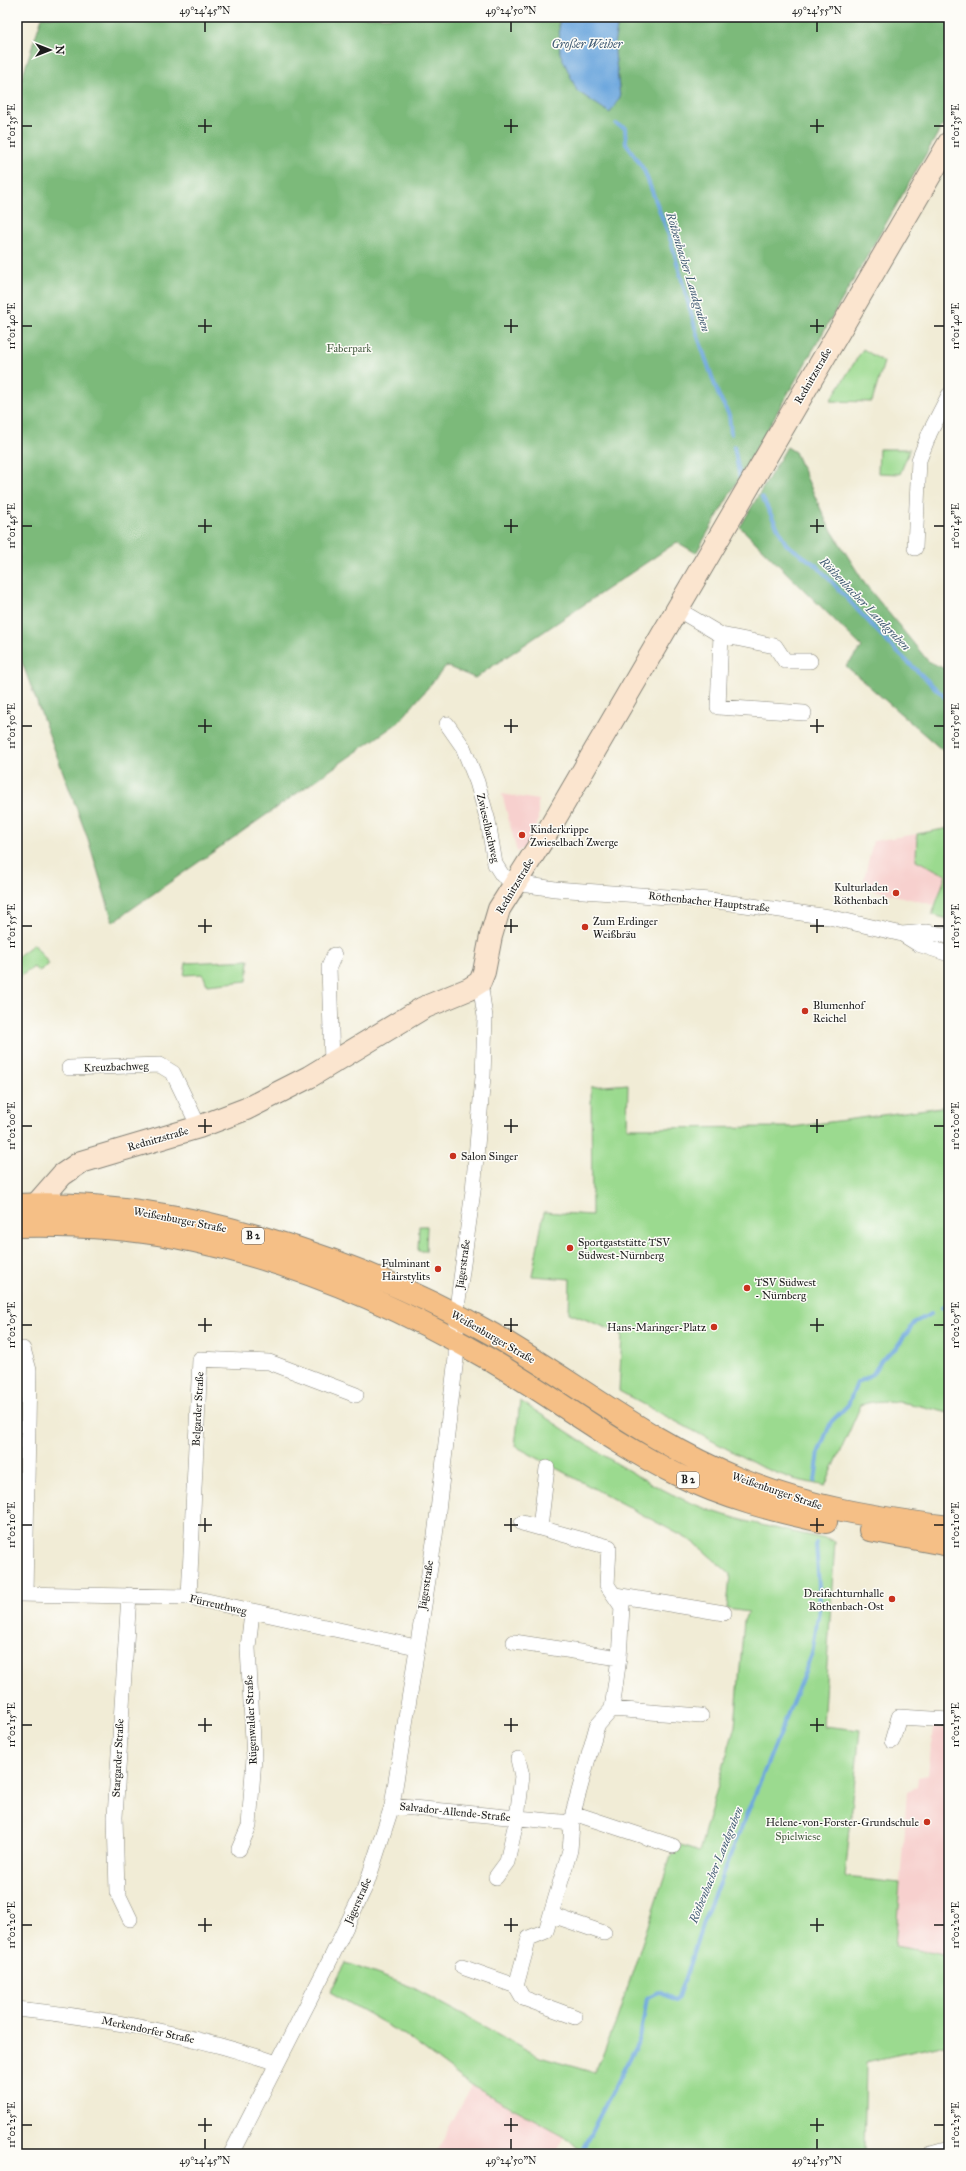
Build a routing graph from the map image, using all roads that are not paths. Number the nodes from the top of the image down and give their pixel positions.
1 (949, 143) edge
2 (949, 395) edge
3 (915, 548) dead end
4 (677, 609) junction
5 (721, 635) junction
6 (810, 661) dead end
7 (804, 713) dead end
8 (446, 724) dead end
9 (515, 883) junction
10 (902, 934) junction
11 (949, 936) edge
12 (949, 954) edge
13 (334, 955) dead end
14 (480, 982) junction
15 (332, 1064) junction
16 (69, 1068) dead end
17 (199, 1127) junction
18 (27, 1205) edge
19 (17, 1217) edge
20 (17, 1226) edge
21 (456, 1316) junction
22 (457, 1341) junction
23 (23, 1349) dead end
24 (356, 1395) dead end
25 (547, 1468) dead end
26 (522, 1523) dead end
27 (949, 1527) edge
28 (540, 1528) junction
29 (949, 1545) edge
30 (21, 1594) edge
31 (129, 1595) junction
32 (615, 1595) junction
33 (189, 1597) junction
34 (252, 1612) junction
35 (724, 1613) dead end
36 (514, 1642) dead end
37 (416, 1647) junction
38 (619, 1658) junction
39 (612, 1709) junction
40 (701, 1716) dead end
41 (949, 1720) edge
42 (892, 1741) dead end
43 (518, 1759) dead end
44 (392, 1806) junction
45 (517, 1818) junction
46 (572, 1818) junction
47 (674, 1846) dead end
48 (239, 1849) dead end
49 (496, 1877) dead end
50 (552, 1915) junction
51 (130, 1919) dead end
52 (604, 1933) dead end
53 (462, 1967) dead end
54 (516, 1986) junction
55 (17, 2009) edge
56 (575, 2016) dead end
57 (277, 2063) junction
58 (949, 2149) edge
59 (231, 2154) edge
60 (931, 2154) edge

1 - 4 main road, Rednitzstraße
2 - 3 street
4 - 5 street
4 - 9 main road, Rednitzstraße
5 - 6 street
5 - 7 street
8 - 9 street, Zwieselbachweg
9 - 10 street, Röthenbacher Hauptstraße
9 - 14 main road, Rednitzstraße
10 - 11 street, Röthenbacher Hauptstraße
10 - 12 street, Röthenbacher Hauptstraße
13 - 15 street
14 - 15 main road, Rednitzstraße
14 - 21 street, Jägerstraße
15 - 17 main road, Rednitzstraße
16 - 17 street, Kreuzbachweg
17 - 18 main road, Rednitzstraße
18 - 19 main road, Rednitzstraße
18 - 21 main road, Weißenburger Straße / B 2
20 - 22 main road, Weißenburger Straße / B 2
21 - 22 street, Jägerstraße
21 - 27 main road, Weißenburger Straße / B 2
22 - 29 main road, Weißenburger Straße / B 2
22 - 37 street, Jägerstraße
23 - 30 street
24 - 33 street, Belgarder Straße
25 - 28 street
26 - 28 street
28 - 32 street
30 - 31 street, Fürreuthweg
31 - 33 street, Fürreuthweg
31 - 51 street, Stargarder Straße
32 - 35 street
32 - 38 street
33 - 34 street, Fürreuthweg
34 - 37 street, Fürreuthweg
34 - 48 street, Rügenwalder Straße
36 - 38 street
37 - 44 street, Jägerstraße
38 - 39 street
39 - 40 street
39 - 46 street
41 - 42 street
43 - 45 street, Salvador-Allende-Straße
44 - 45 street, Salvador-Allende-Straße
44 - 57 street, Jägerstraße
45 - 46 street, Salvador-Allende-Straße
45 - 49 street, Salvador-Allende-Straße
46 - 47 street, Salvador-Allende-Straße
46 - 50 street
50 - 52 street
50 - 54 street
53 - 54 street
54 - 56 street
55 - 57 street, Merkendorfer Straße
57 - 59 street, Jägerstraße
58 - 60 street

